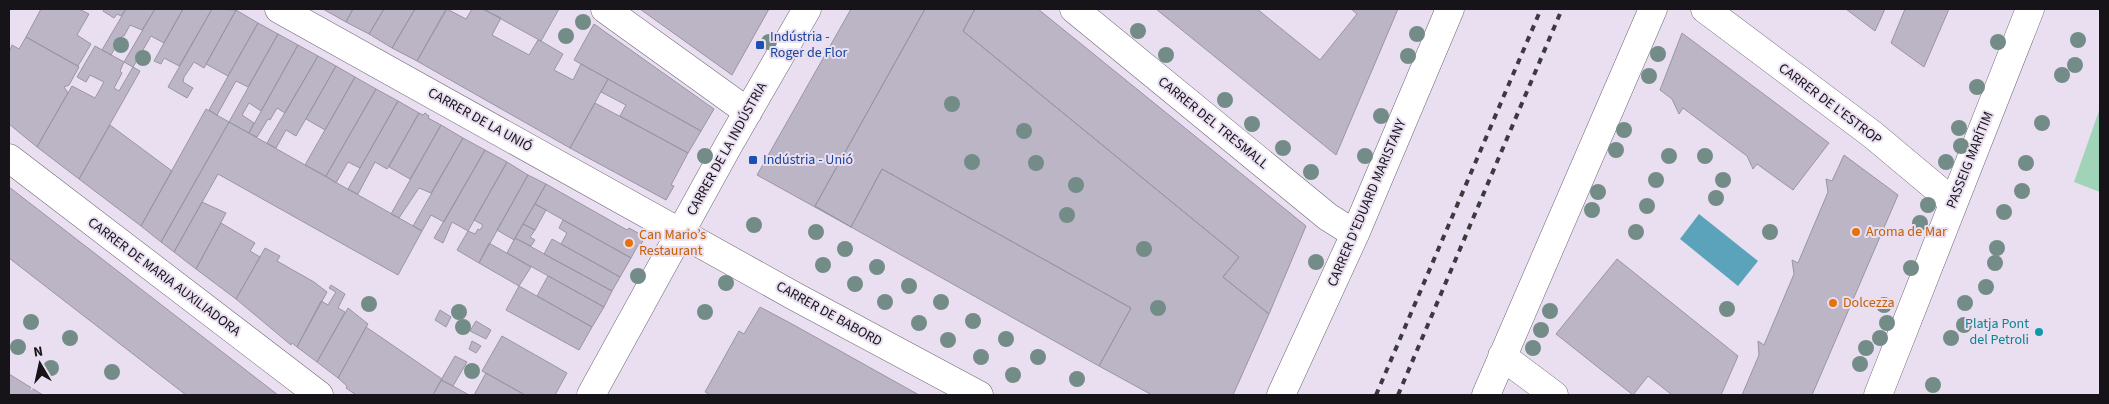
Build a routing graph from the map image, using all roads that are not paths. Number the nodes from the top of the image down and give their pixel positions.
1 (279, 9) edge
2 (605, 9) edge
3 (807, 9) edge
4 (1074, 9) edge
5 (1450, 9) edge
6 (1653, 9) edge
7 (1706, 9) edge
8 (2030, 9) edge
9 (748, 112) junction
10 (9, 158) edge
11 (1953, 202) junction
12 (681, 232) junction
13 (1355, 234) junction
14 (1502, 356) junction
15 (319, 395) edge
16 (591, 395) edge
17 (978, 395) edge
18 (1280, 395) edge
19 (1486, 395) edge
20 (1554, 395) edge
21 (1878, 395) edge

1 - 12 street, CARRER DE LA UNIÓ
2 - 9 street
3 - 9 street, CARRER DE LA INDÚSTRIA
4 - 13 street, CARRER DEL TRESMALL
5 - 13 street, CARRER D'EDUARD MARISTANY
6 - 14 street
7 - 11 street, CARRER DE L'ESTROP
8 - 11 street, PASSEIG MARÍTIM
9 - 12 street, CARRER DE LA INDÚSTRIA
10 - 15 street, CARRER DE MARIA AUXILIADORA
11 - 21 street, PASSEIG MARÍTIM
12 - 16 street, CARRER DE LA INDÚSTRIA
12 - 17 street, CARRER DE BABORD
13 - 18 street, CARRER D'EDUARD MARISTANY
14 - 19 street
14 - 20 street

